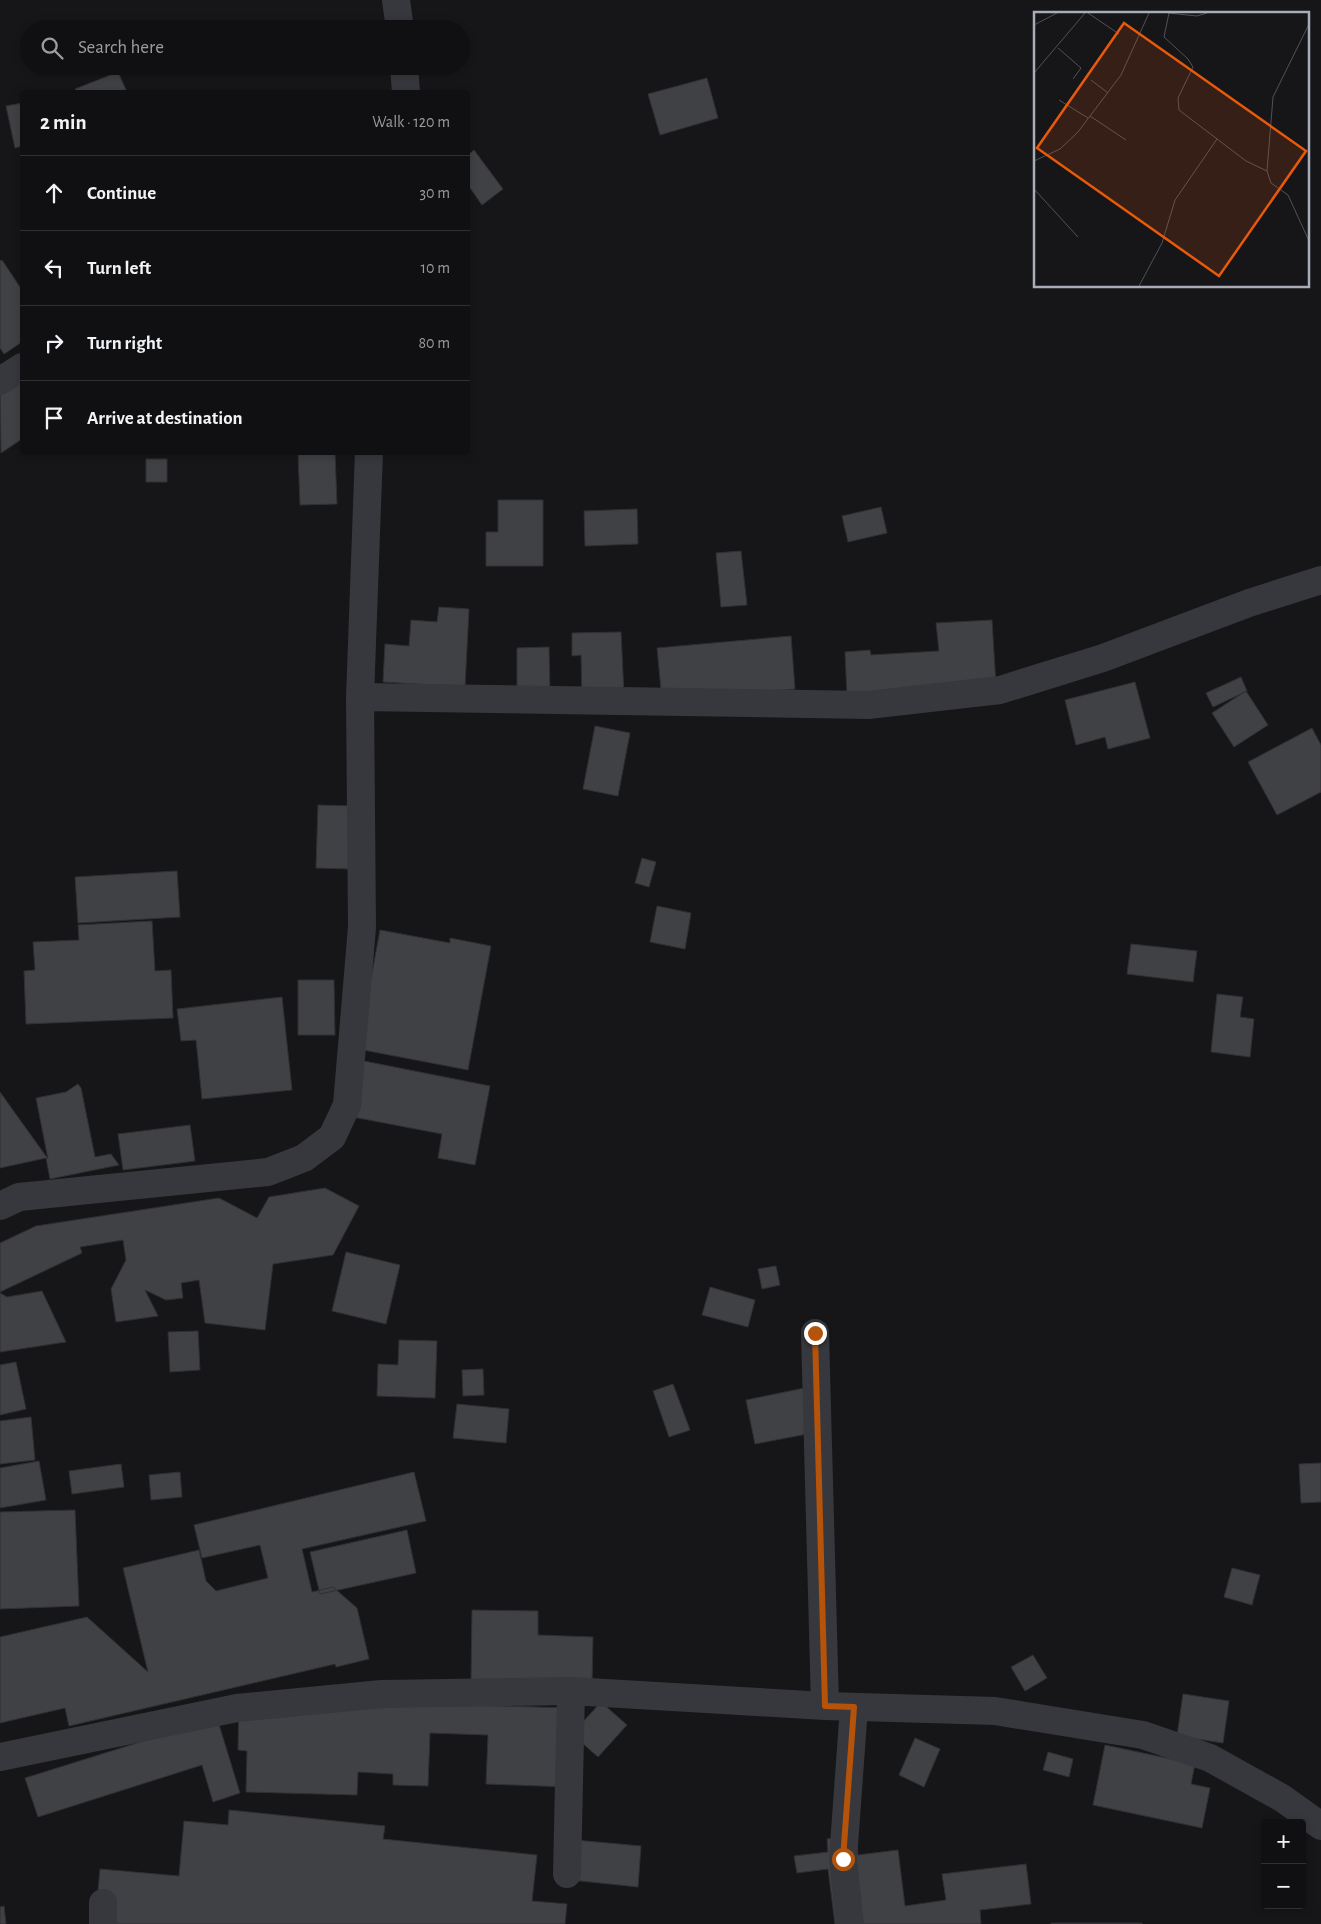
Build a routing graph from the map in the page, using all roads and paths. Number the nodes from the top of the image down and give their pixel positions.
1 (396, 0) edge
2 (399, 20) edge
3 (405, 75) edge
4 (406, 90) edge
5 (20, 368) edge
6 (0, 381) edge
7 (368, 455) edge
8 (1321, 580) edge
9 (360, 697) junction
10 (0, 1206) edge
11 (815, 1333) dead end
12 (571, 1691) junction
13 (825, 1706) junction
14 (854, 1707) junction
15 (0, 1758) edge
16 (1321, 1826) edge
17 (566, 1874) dead end
18 (850, 1924) edge

1 - 2 street
3 - 4 street
5 - 6 street
7 - 9 street
8 - 9 street
9 - 10 street
11 - 13 street
12 - 13 street
12 - 15 street
12 - 17 street
13 - 14 street
14 - 16 street
14 - 18 street

